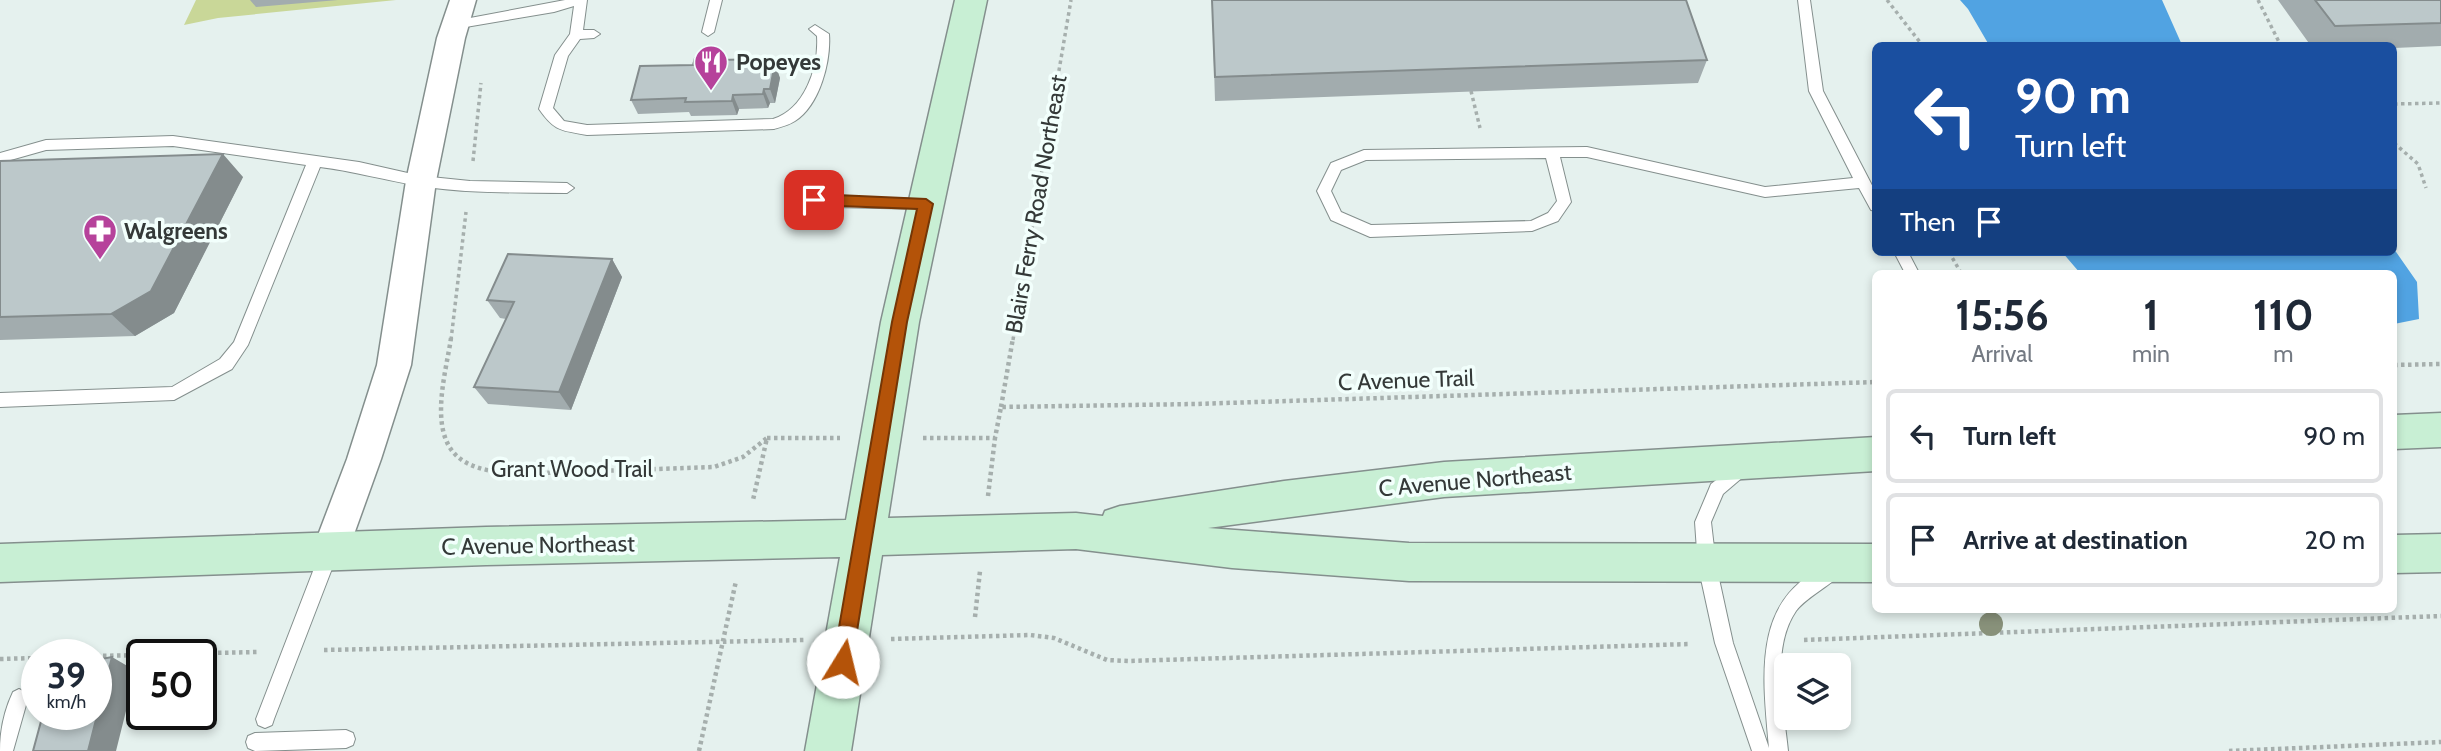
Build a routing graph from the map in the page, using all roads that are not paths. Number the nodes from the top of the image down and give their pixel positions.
1 (580, 0) edge
2 (716, 0) edge
3 (971, 0) edge
4 (1804, 0) edge
5 (456, 21) edge
6 (815, 29) dead end
7 (708, 32) dead end
8 (594, 34) dead end
9 (576, 35) junction
10 (1552, 152) junction
11 (0, 158) edge
12 (315, 161) junction
13 (421, 181) junction
14 (1863, 182) junction
15 (568, 188) dead end
16 (796, 197) dead end
17 (1872, 199) edge
18 (926, 204) junction
19 (0, 400) edge
20 (2441, 430) edge
21 (2397, 432) edge
22 (1872, 454) edge
23 (1749, 462) junction
24 (1076, 531) junction
25 (864, 537) junction
26 (330, 551) junction
27 (2441, 553) edge
28 (2397, 554) edge
29 (0, 563) edge
30 (1864, 563) edge
31 (1707, 565) junction
32 (19, 698) dead end
33 (265, 719) dead end
34 (346, 739) dead end
35 (255, 741) dead end
36 (4, 751) edge
37 (828, 751) edge
38 (1761, 751) edge
39 (1779, 751) edge

1 - 5 lane
1 - 9 lane
2 - 7 lane
3 - 18 main road
4 - 14 lane
5 - 13 street
6 - 9 lane
8 - 9 lane
10 - 10 lane
10 - 14 lane
11 - 12 lane
12 - 13 lane
12 - 19 lane
13 - 15 lane
13 - 26 street
14 - 17 lane
16 - 18 lane
18 - 25 main road
20 - 21 main road
22 - 23 main road, C Avenue Northeast
23 - 24 main road, C Avenue Northeast
23 - 31 lane
24 - 25 main road, C Avenue Northeast
24 - 31 main road, C Avenue Northeast
25 - 26 main road, C Avenue Northeast
25 - 37 main road
26 - 29 main road, C Avenue Northeast
26 - 33 lane
27 - 28 main road
30 - 31 main road, C Avenue Northeast
30 - 39 lane
31 - 38 lane
32 - 36 lane
34 - 35 lane

